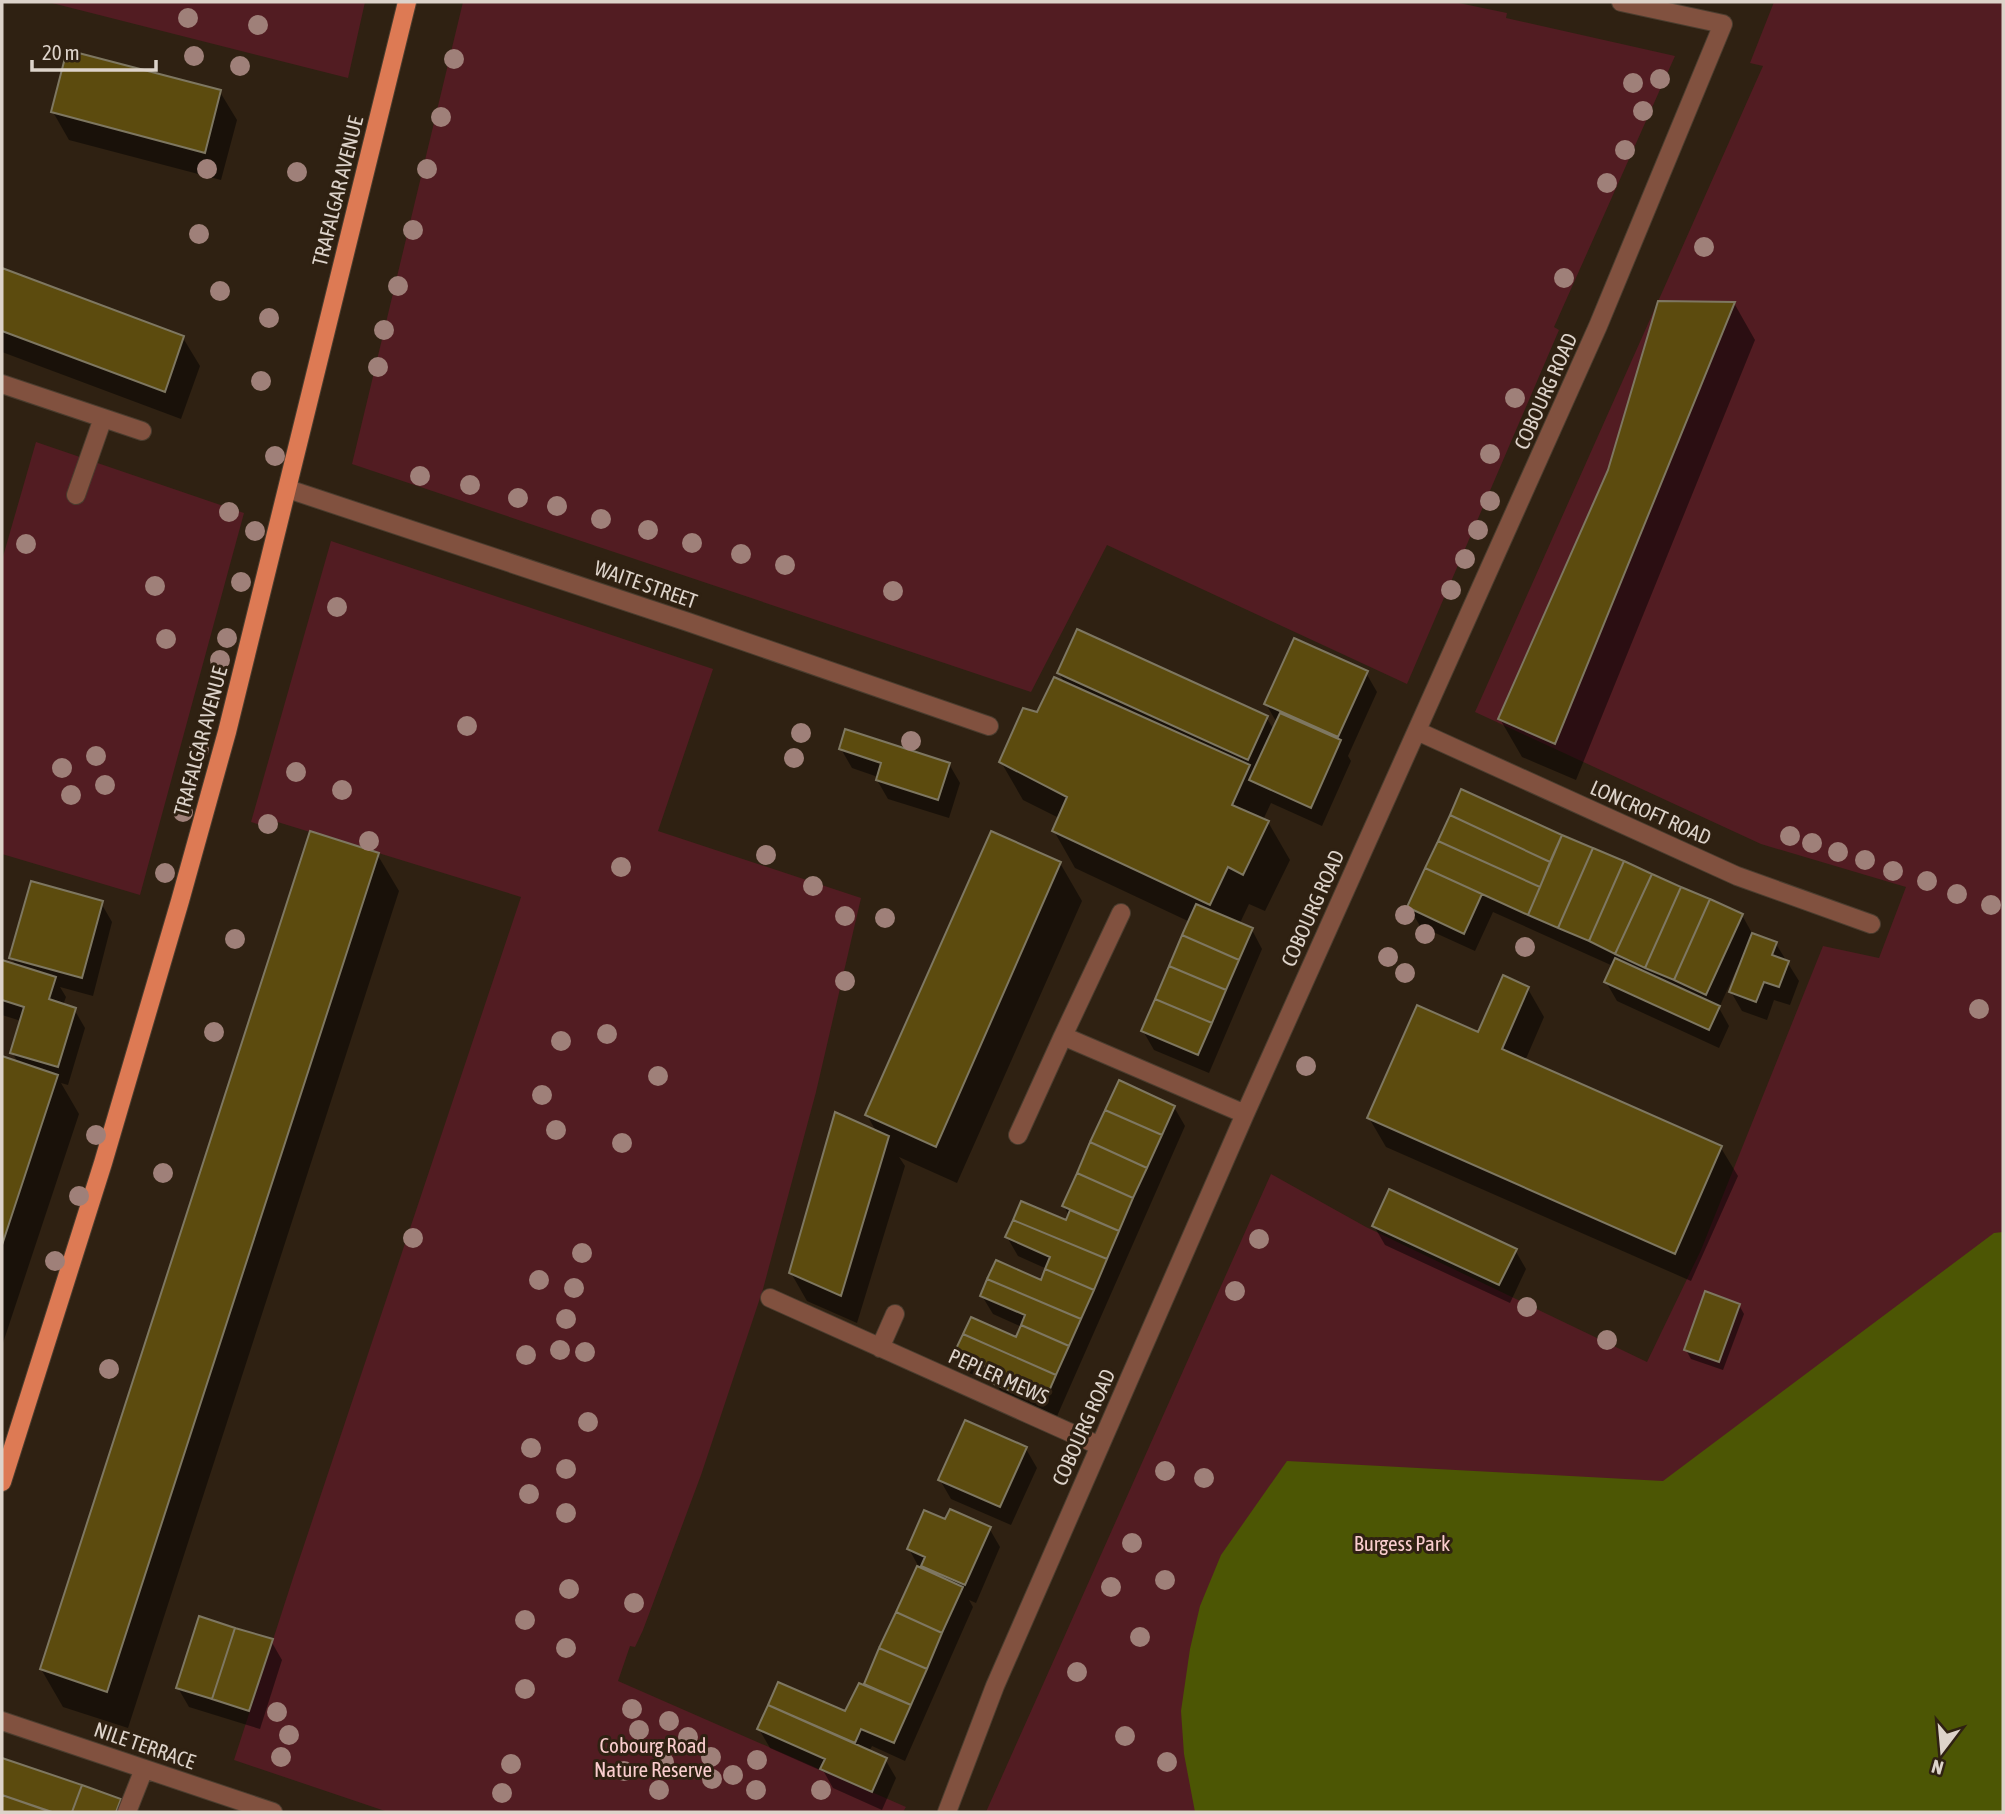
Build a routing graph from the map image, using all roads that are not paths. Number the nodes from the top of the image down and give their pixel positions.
1 (407, 2) edge
2 (1621, 2) edge
3 (2, 384) edge
4 (103, 418) junction
5 (142, 431) dead end
6 (288, 489) junction
7 (76, 495) dead end
8 (989, 726) dead end
9 (1417, 732) junction
10 (1121, 913) dead end
11 (1871, 924) dead end
12 (1063, 1036) junction
13 (1245, 1114) junction
14 (1018, 1135) dead end
15 (770, 1298) dead end
16 (895, 1314) dead end
17 (880, 1348) junction
18 (1100, 1446) junction
19 (2, 1482) edge
20 (2, 1721) edge
21 (144, 1769) junction
22 (127, 1812) edge
23 (273, 1812) edge
24 (947, 1812) edge

1 - 6 main road, TRAFALGAR AVENUE
2 - 9 street, COBOURG ROAD
3 - 4 street
4 - 5 street
4 - 7 street
6 - 8 street, WAITE STREET
6 - 19 main road, TRAFALGAR AVENUE
9 - 11 street, LONCROFT ROAD
9 - 13 street, COBOURG ROAD
10 - 12 street
12 - 13 street
12 - 14 street
13 - 18 street, COBOURG ROAD
15 - 17 street, PEPLER MEWS
16 - 17 street
17 - 18 street, PEPLER MEWS
18 - 24 street, COBOURG ROAD
20 - 21 street, NILE TERRACE
21 - 22 street
21 - 23 street, NILE TERRACE

